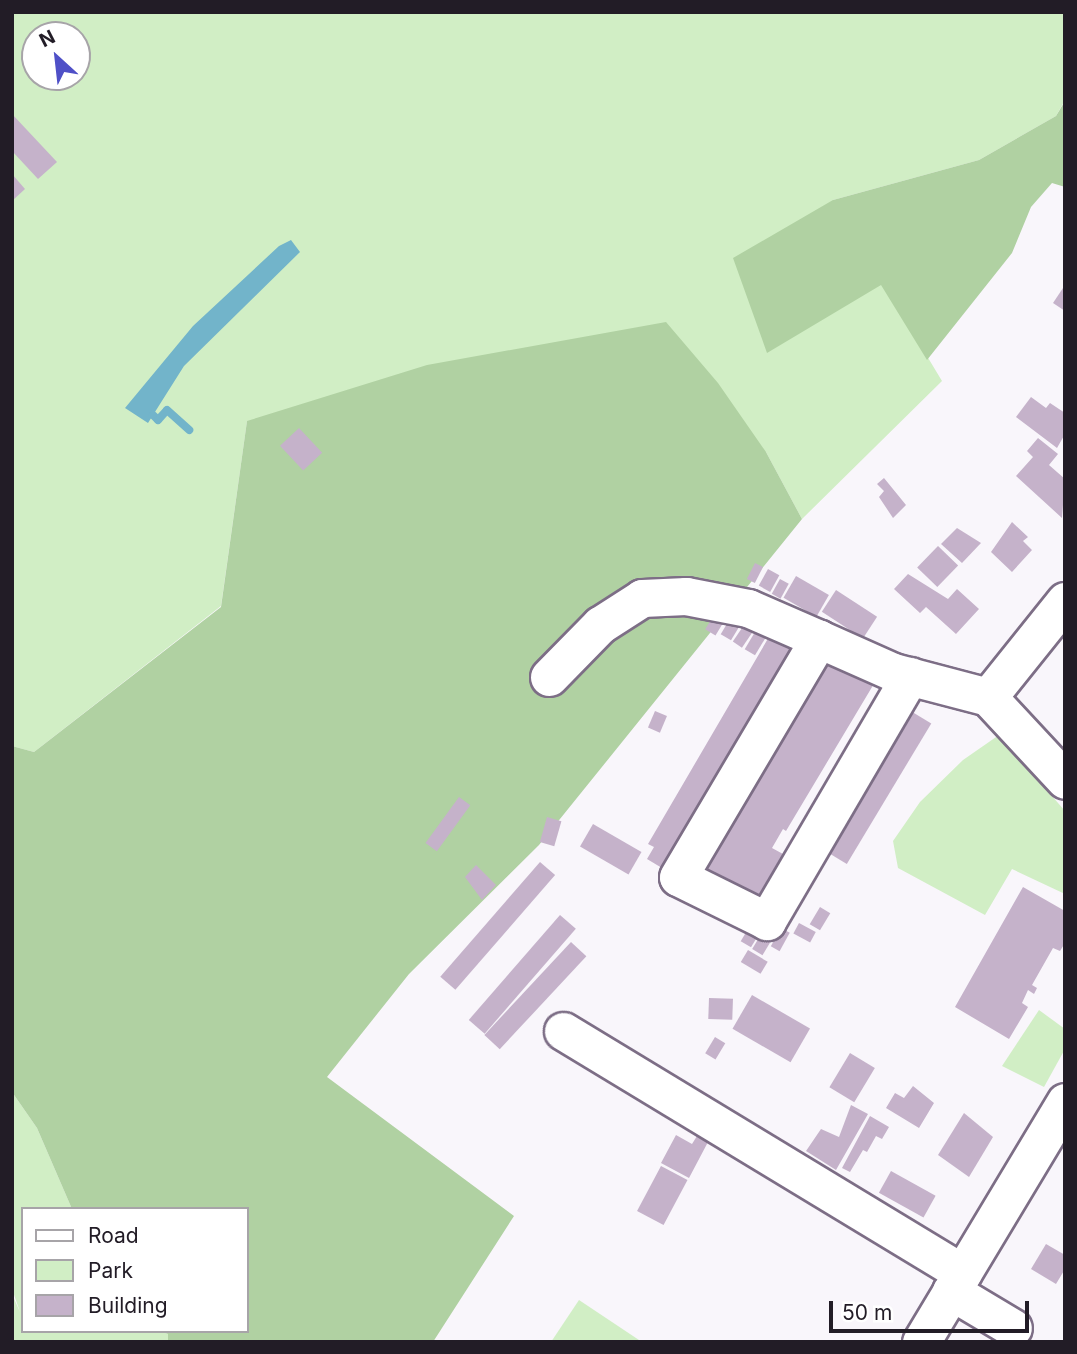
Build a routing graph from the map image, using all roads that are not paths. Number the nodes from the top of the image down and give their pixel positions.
1 (1065, 601) edge
2 (819, 639) junction
3 (910, 676) junction
4 (549, 677) dead end
5 (988, 697) junction
6 (1065, 780) edge
7 (564, 1031) dead end
8 (1065, 1102) edge
9 (956, 1282) junction
10 (1013, 1328) dead end
11 (921, 1342) edge

1 - 5 street
2 - 3 street
2 - 3 street
2 - 4 street
3 - 5 street
5 - 6 street
7 - 9 street
8 - 9 street
9 - 10 street
9 - 11 street

